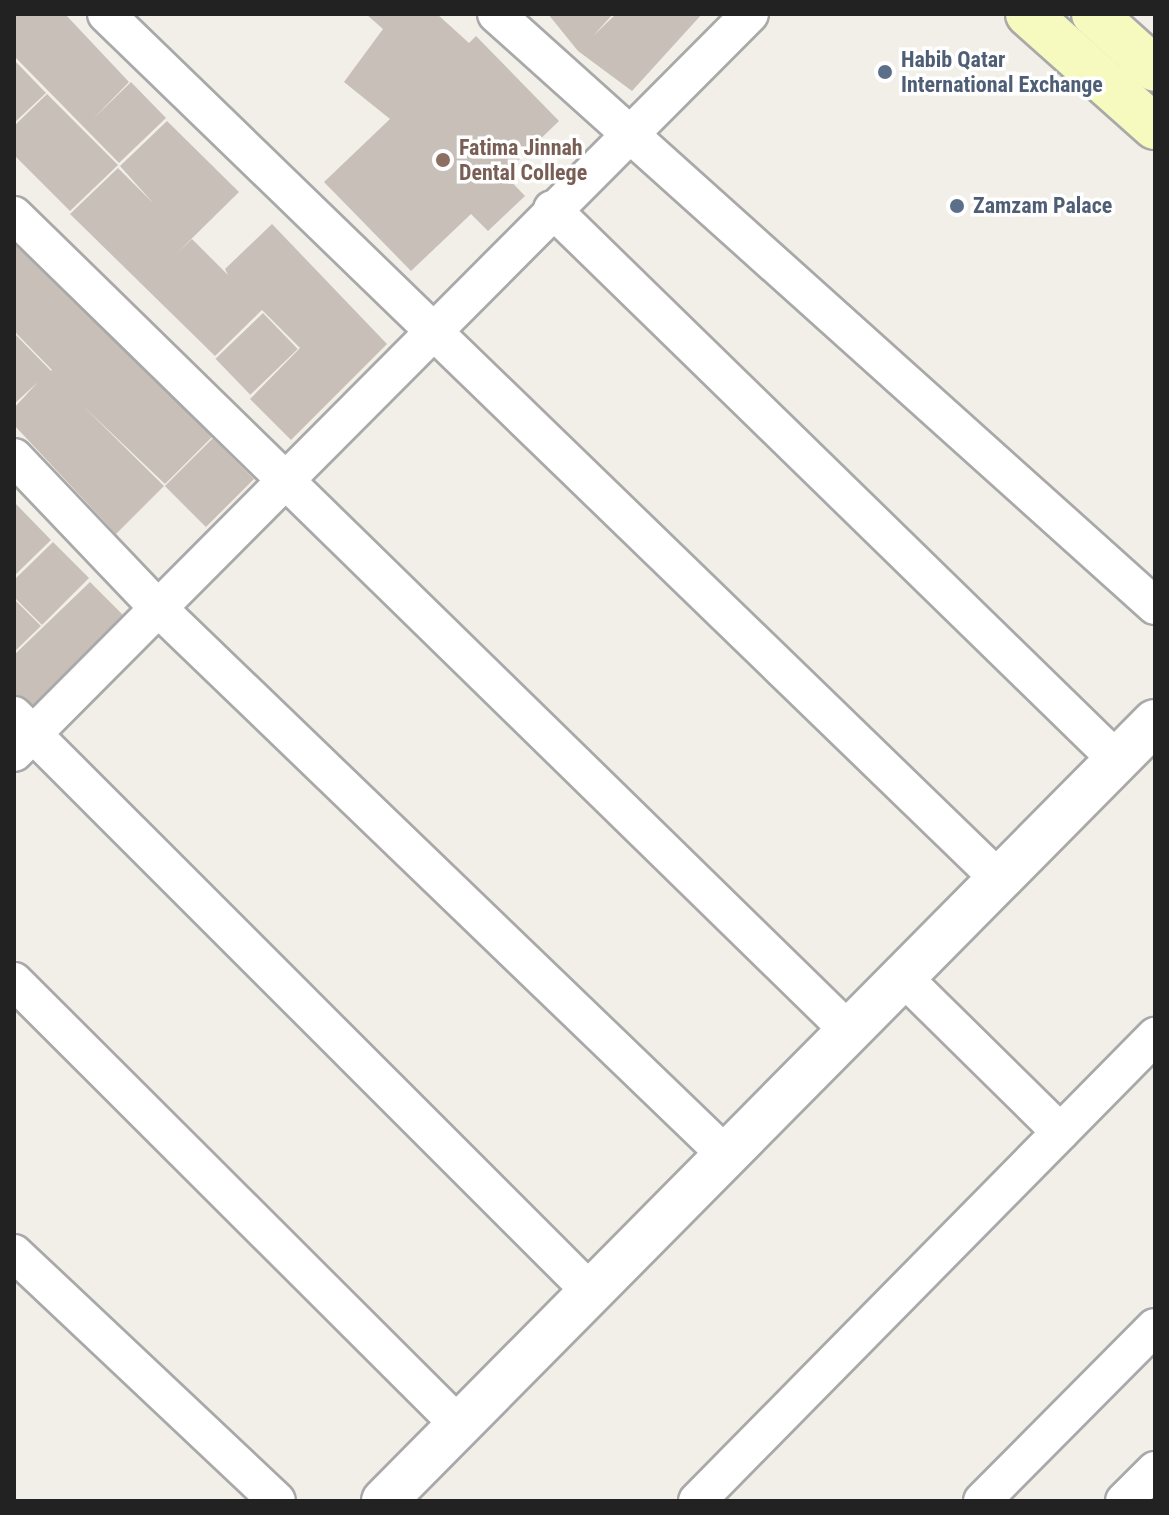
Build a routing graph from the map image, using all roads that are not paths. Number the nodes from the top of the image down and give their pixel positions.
1 (106, 14) edge
2 (496, 14) edge
3 (750, 14) edge
4 (1028, 14) edge
5 (1094, 14) edge
6 (1155, 69) edge
7 (1155, 127) edge
8 (628, 133) junction
9 (552, 209) junction
10 (14, 215) edge
11 (435, 328) junction
12 (14, 457) edge
13 (284, 480) junction
14 (156, 606) junction
15 (1155, 606) edge
16 (20, 734) edge
17 (1142, 740) edge
18 (999, 879) junction
19 (903, 977) junction
20 (14, 981) edge
21 (849, 1031) junction
22 (1155, 1036) edge
23 (1060, 1132) junction
24 (726, 1155) junction
25 (14, 1253) edge
26 (591, 1292) junction
27 (1155, 1327) edge
28 (459, 1425) junction
29 (1155, 1470) edge
30 (277, 1501) edge
31 (384, 1501) edge
32 (697, 1501) edge
33 (982, 1501) edge
34 (1124, 1501) edge

1 - 11 street
2 - 8 street
3 - 8 street
4 - 7 main road
5 - 6 main road
8 - 9 street
8 - 15 street
9 - 11 street
9 - 17 street
10 - 13 street
11 - 13 street
11 - 18 street
12 - 14 street
13 - 14 street
13 - 21 street
14 - 16 street
14 - 24 street
16 - 26 street
17 - 18 street
18 - 19 street
19 - 21 street
19 - 23 street
20 - 28 street
21 - 24 street
22 - 23 street
23 - 32 street
24 - 26 street
25 - 30 street
26 - 28 street
27 - 33 street
28 - 31 street
29 - 34 street

